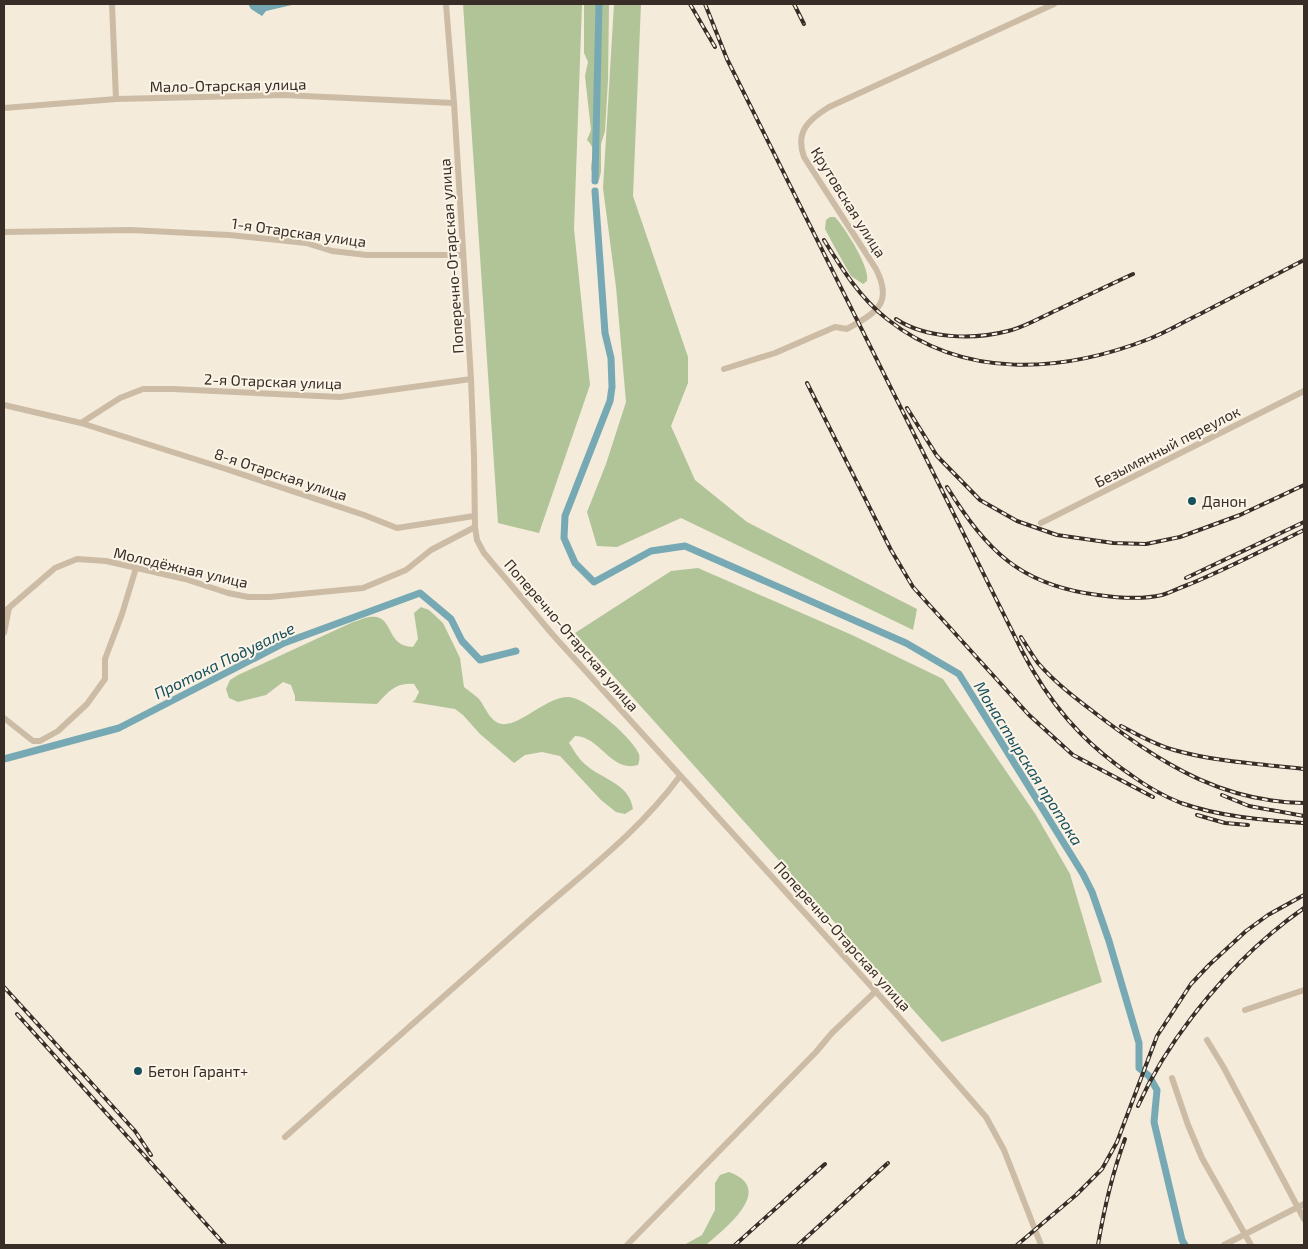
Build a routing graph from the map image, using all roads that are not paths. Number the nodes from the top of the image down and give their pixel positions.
1 (112, 4) edge
2 (446, 4) edge
3 (1054, 4) edge
4 (116, 99) junction
5 (454, 103) junction
6 (4, 108) edge
7 (4, 232) edge
8 (463, 255) junction
9 (724, 369) dead end
10 (471, 380) junction
11 (1304, 391) edge
12 (4, 405) edge
13 (81, 423) junction
14 (474, 516) junction
15 (1041, 523) dead end
16 (475, 527) junction
17 (136, 568) junction
18 (6, 610) edge
19 (4, 633) edge
20 (4, 718) edge
21 (680, 776) junction
22 (1304, 990) edge
23 (876, 991) junction
24 (1245, 1010) dead end
25 (1207, 1040) dead end
26 (1172, 1078) dead end
27 (285, 1137) dead end
28 (1304, 1204) edge
29 (1297, 1208) junction
30 (1304, 1219) edge
31 (1246, 1234) junction
32 (626, 1245) edge
33 (1041, 1245) edge
34 (1224, 1245) edge
35 (1251, 1245) edge

1 - 4 street
2 - 5 street, Поперечно-Отарская улица
3 - 9 street, Крутовская улица
4 - 5 street, Мало-Отарская улица
4 - 6 street, Мало-Отарская улица
5 - 8 street, Поперечно-Отарская улица
7 - 8 street, 1-я Отарская улица
8 - 10 street, Поперечно-Отарская улица
10 - 13 street, 2-я Отарская улица
10 - 14 street, Поперечно-Отарская улица
11 - 15 street, Безымянный переулок
12 - 13 street, 8-я Отарская улица
13 - 14 street, 8-я Отарская улица
14 - 16 street, Поперечно-Отарская улица
16 - 17 street, Молодёжная улица
16 - 21 street, Поперечно-Отарская улица
17 - 18 street, Молодёжная улица
17 - 20 street
18 - 19 street
21 - 23 street, Поперечно-Отарская улица
21 - 27 street
22 - 24 street
23 - 32 street
23 - 33 street, Поперечно-Отарская улица
25 - 29 street
26 - 31 street
28 - 29 street
29 - 30 street
29 - 31 street
31 - 34 street
31 - 35 street

